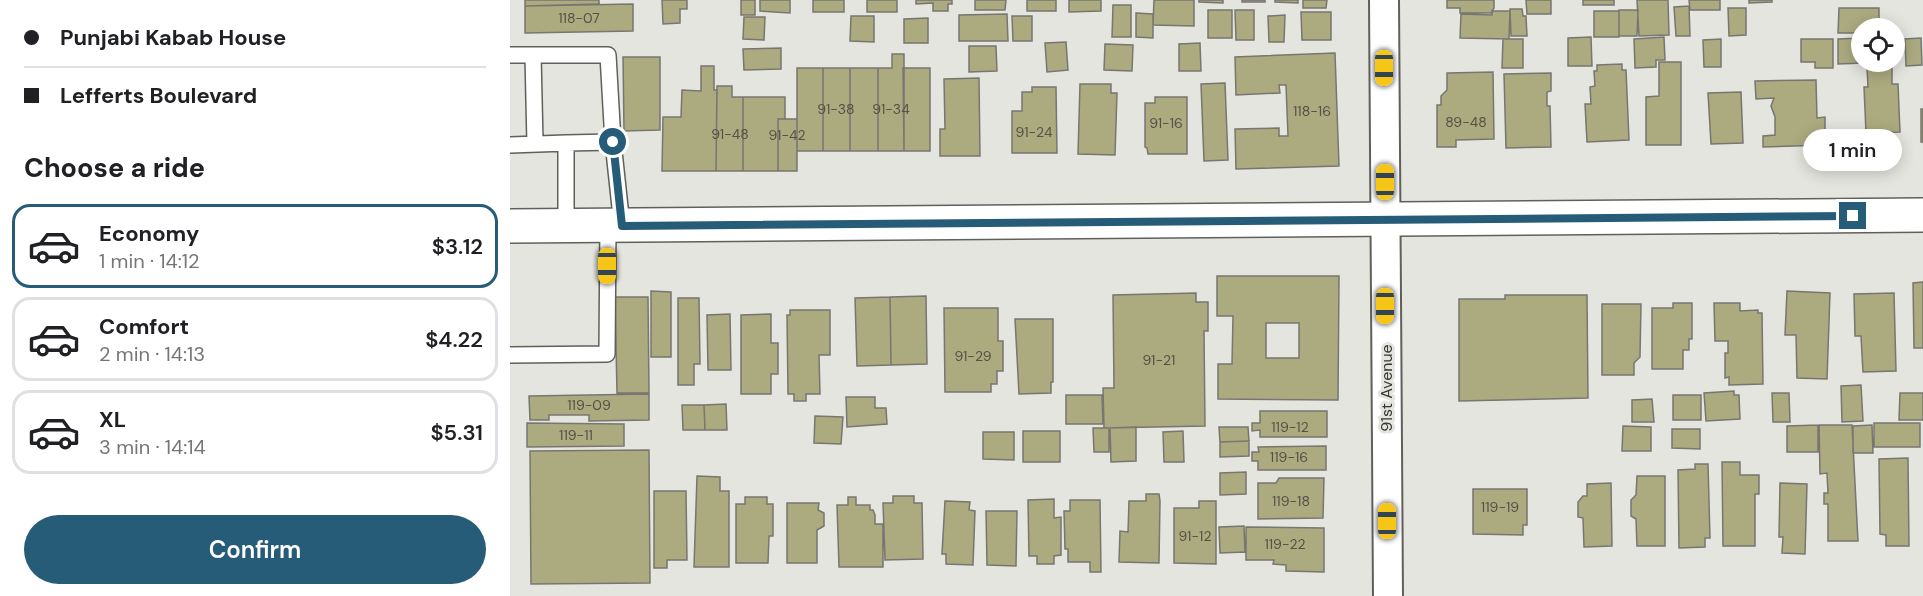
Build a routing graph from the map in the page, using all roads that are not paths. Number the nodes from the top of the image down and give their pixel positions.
1 (1384, 0) edge
2 (510, 55) edge
3 (533, 55) junction
4 (613, 142) junction
5 (566, 143) junction
6 (535, 144) junction
7 (510, 145) edge
8 (1923, 216) edge
9 (1385, 219) junction
10 (510, 226) edge
11 (567, 226) junction
12 (615, 226) junction
13 (510, 355) edge
14 (1388, 596) edge

1 - 9 street, 91st Avenue
2 - 3 lane
3 - 4 lane
3 - 6 lane
4 - 5 lane
4 - 12 lane
5 - 6 lane
5 - 11 lane
6 - 7 lane
8 - 9 street
9 - 12 street
9 - 14 street, 91st Avenue
10 - 11 street
11 - 12 street
12 - 13 lane

